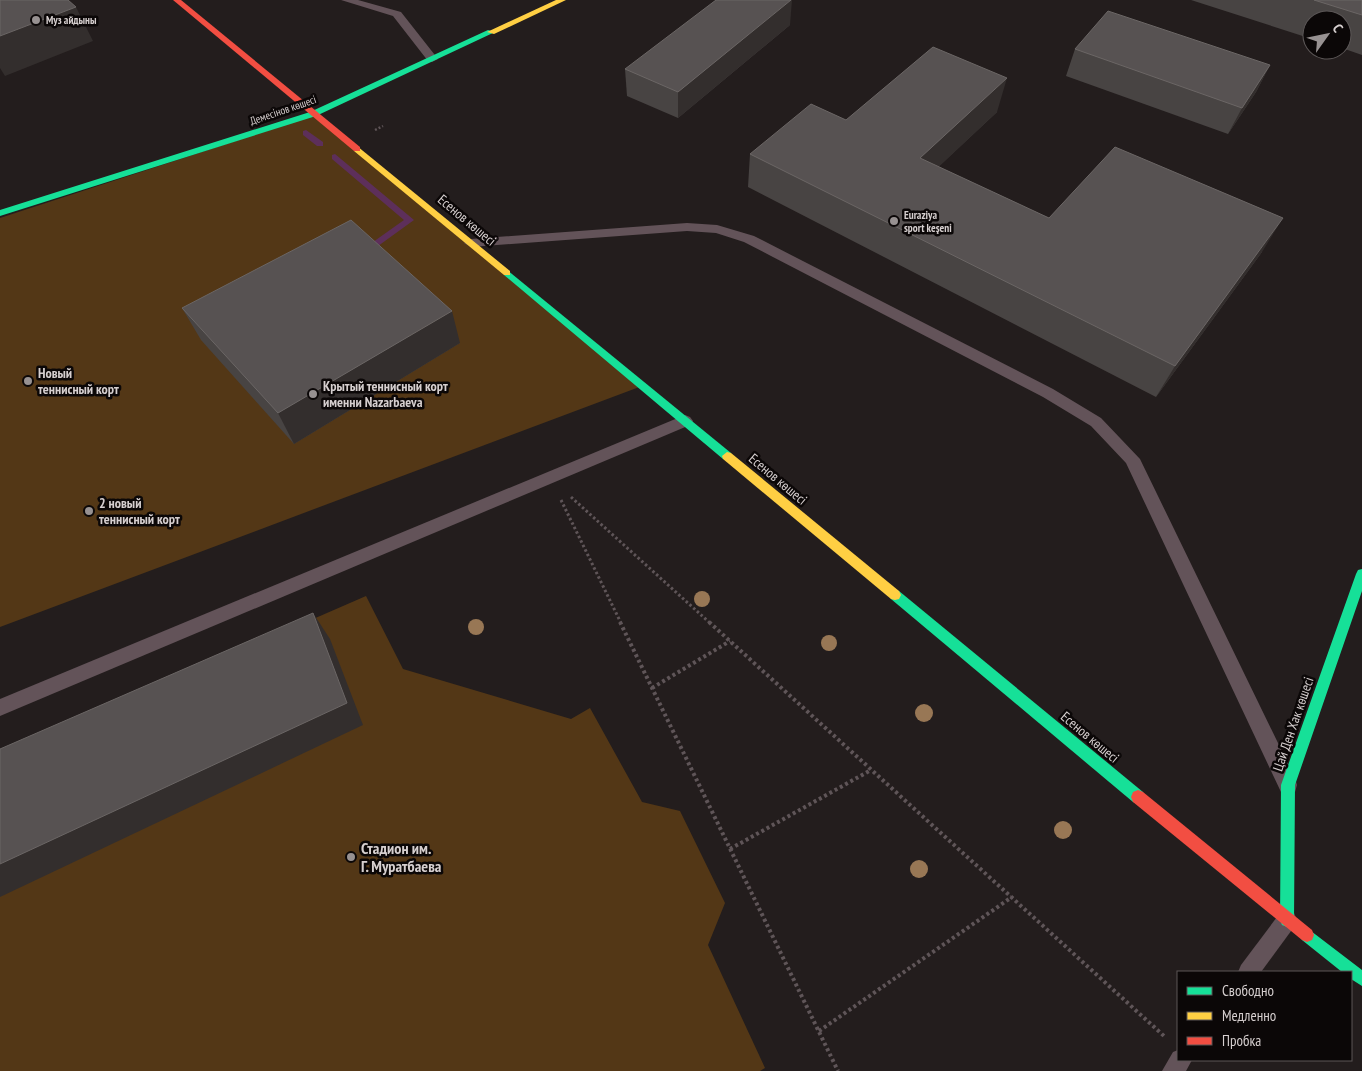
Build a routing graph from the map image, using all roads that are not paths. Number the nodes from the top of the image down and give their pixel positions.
1 (177, 0) edge
2 (346, 0) edge
3 (562, 0) edge
4 (432, 60) junction
5 (313, 114) junction
6 (0, 213) edge
7 (471, 243) junction
8 (685, 421) junction
9 (1362, 574) edge
10 (0, 708) edge
11 (1288, 784) junction
12 (1287, 920) junction
13 (1249, 971) edge
14 (1352, 971) edge
15 (1352, 971) edge
16 (1362, 979) edge
17 (1176, 1051) edge
18 (1173, 1071) edge

1 - 5 street, Есенов көшесі
2 - 4 lane
3 - 4 street, Демесінов көшесі
4 - 5 street, Демесінов көшесі
5 - 6 street, Демесінов көшесі
5 - 7 street, Есенов көшесі
7 - 8 street, Есенов көшесі
7 - 11 lane
8 - 10 lane
8 - 12 street, Есенов көшесі
9 - 11 street, Цай Ден Хак көшесі
11 - 12 street, Цай Ден Хак көшесі
12 - 13 lane
12 - 14 street, Есенов көшесі
15 - 16 street, Есенов көшесі
17 - 18 lane

